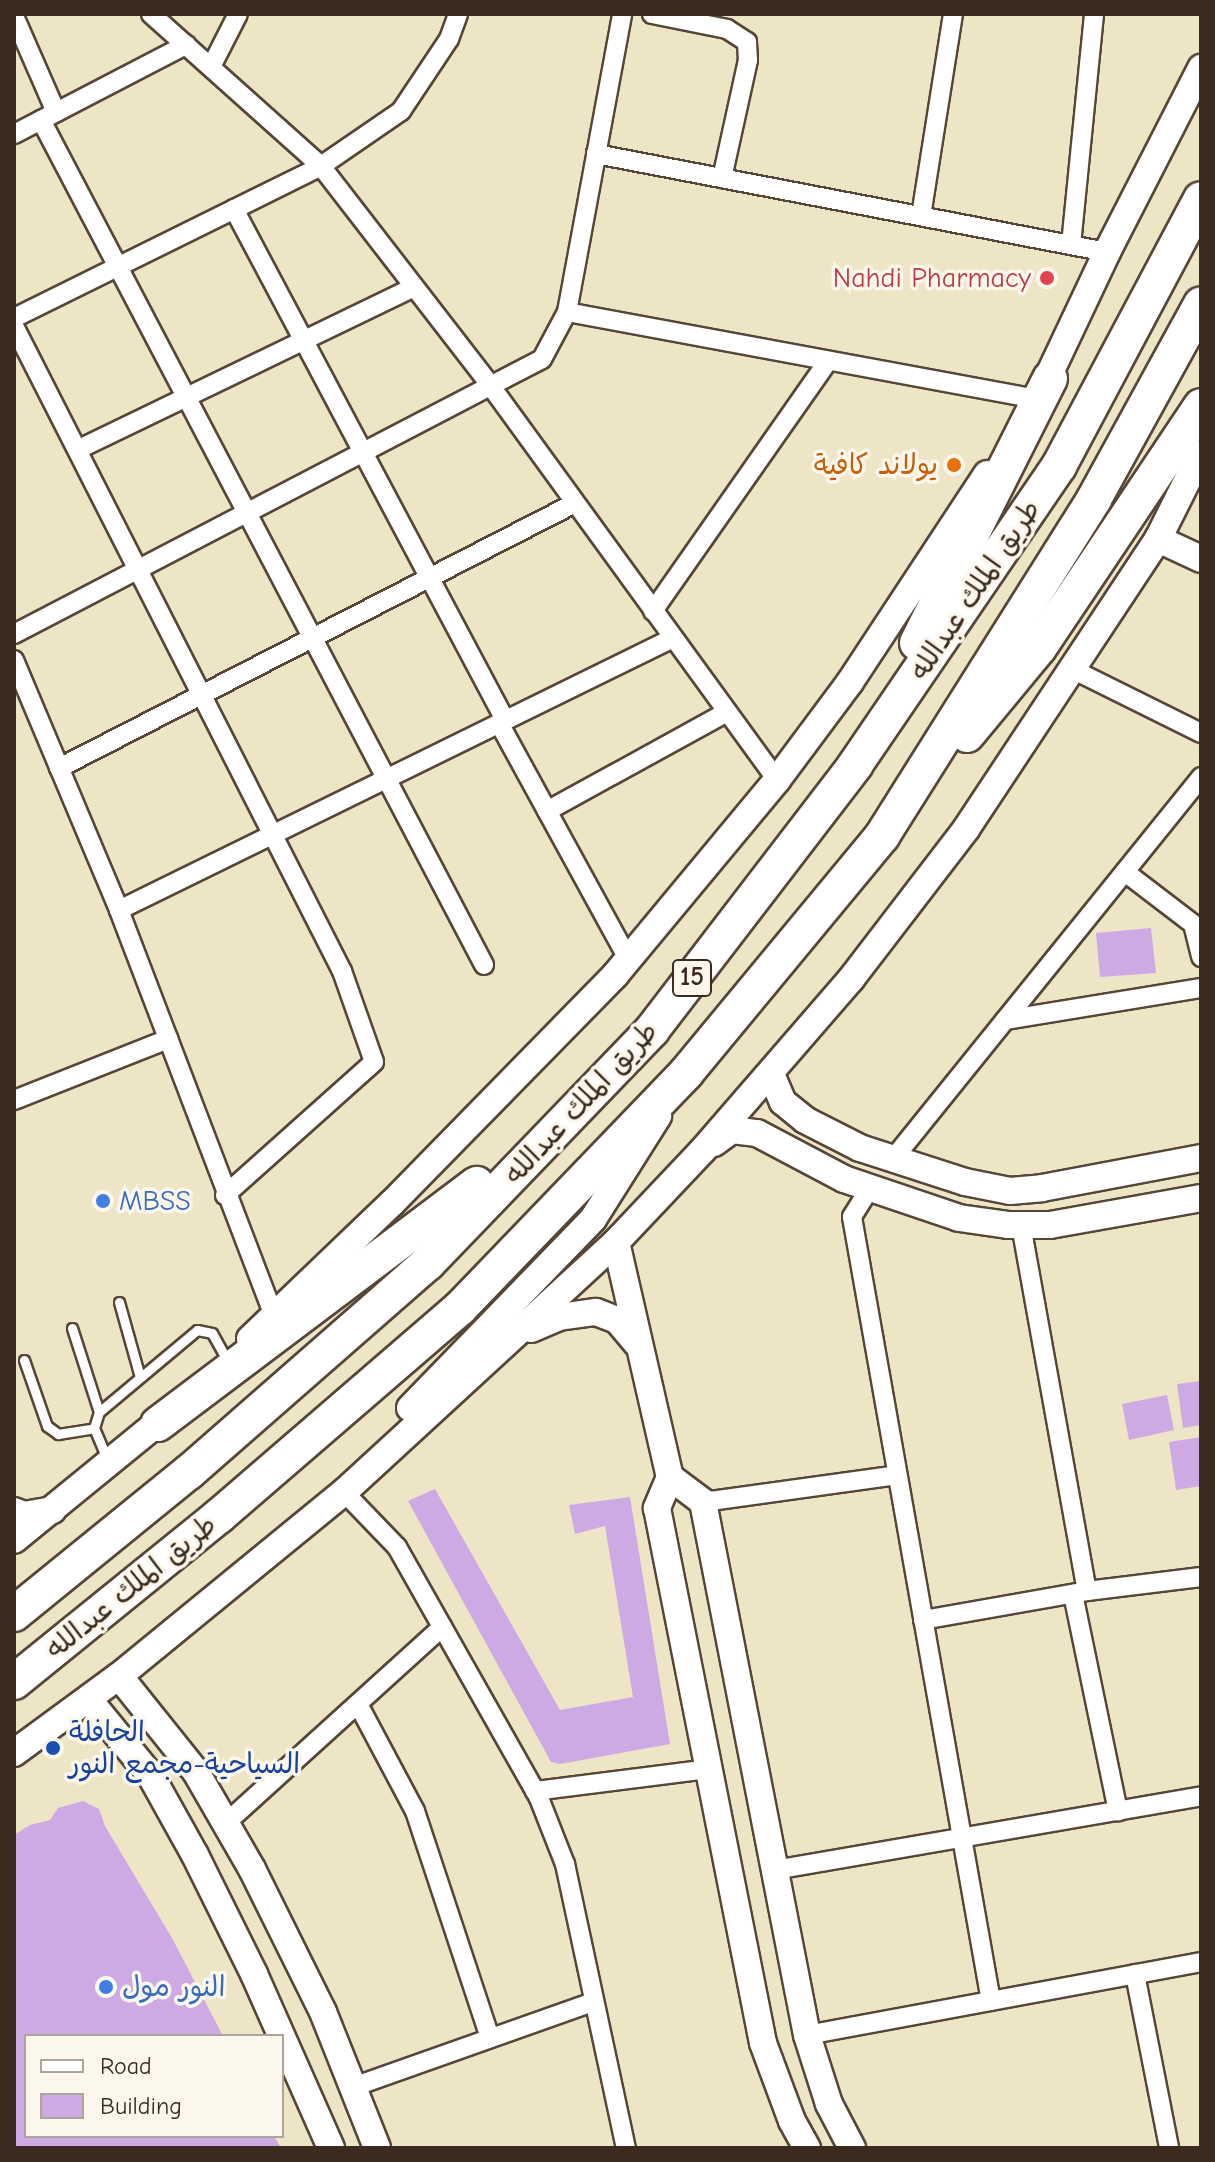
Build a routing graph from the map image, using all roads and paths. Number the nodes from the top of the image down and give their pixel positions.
1 (151, 14) edge
2 (238, 14) edge
3 (458, 14) edge
4 (622, 14) edge
5 (652, 14) edge
6 (953, 14) edge
7 (1094, 14) edge
8 (14, 16) edge
9 (186, 45) junction
10 (211, 67) junction
11 (1201, 68) edge
12 (48, 116) junction
13 (14, 134) edge
14 (596, 154) junction
15 (321, 166) junction
16 (722, 178) junction
17 (1201, 199) edge
18 (234, 209) junction
19 (921, 216) junction
20 (1071, 245) junction
21 (1107, 252) junction
22 (120, 265) junction
23 (414, 287) junction
24 (1201, 304) edge
25 (567, 312) junction
26 (14, 318) edge
27 (14, 326) edge
28 (303, 340) junction
29 (828, 361) junction
30 (490, 385) junction
31 (1043, 389) junction
32 (188, 396) junction
33 (1201, 406) edge
34 (79, 449) junction
35 (363, 452) junction
36 (1201, 453) edge
37 (575, 503) junction
38 (248, 512) junction
39 (1158, 539) junction
40 (1201, 559) edge
41 (140, 568) junction
42 (429, 577) junction
43 (653, 611) junction
44 (14, 634) edge
45 (314, 637) junction
46 (673, 638) junction
47 (14, 660) edge
48 (1072, 669) junction
49 (203, 693) junction
50 (727, 712) junction
51 (502, 722) junction
52 (1201, 733) edge
53 (855, 765) junction
54 (59, 768) junction
55 (1201, 777) edge
56 (387, 778) junction
57 (777, 780) junction
58 (547, 811) junction
59 (274, 834) junction
60 (882, 836) junction
61 (1125, 872) junction
62 (119, 910) junction
63 (1201, 957) edge
64 (628, 959) junction
65 (484, 965) dead end
66 (1201, 988) edge
67 (1005, 1020) junction
68 (652, 1030) junction
69 (168, 1039) junction
70 (686, 1073) junction
71 (771, 1074) junction
72 (14, 1100) edge
73 (703, 1150) junction
74 (1201, 1158) edge
75 (893, 1159) junction
76 (870, 1188) junction
77 (225, 1195) junction
78 (1201, 1198) edge
79 (1021, 1225) junction
80 (616, 1242) junction
81 (119, 1302) dead end
82 (274, 1316) junction
83 (72, 1328) dead end
84 (513, 1337) junction
85 (640, 1348) junction
86 (24, 1360) dead end
87 (227, 1360) junction
88 (140, 1377) junction
89 (99, 1412) junction
90 (158, 1424) junction
91 (94, 1428) junction
92 (110, 1464) junction
93 (897, 1475) junction
94 (670, 1477) junction
95 (344, 1492) junction
96 (703, 1502) junction
97 (53, 1510) junction
98 (14, 1511) edge
99 (14, 1540) edge
100 (1201, 1577) edge
101 (1080, 1593) junction
102 (14, 1614) edge
103 (923, 1620) junction
104 (442, 1627) junction
105 (119, 1676) junction
106 (14, 1682) edge
107 (89, 1700) junction
108 (358, 1704) junction
109 (14, 1753) edge
110 (709, 1769) junction
111 (535, 1791) junction
112 (1201, 1796) edge
113 (1118, 1811) junction
114 (226, 1823) junction
115 (962, 1837) junction
116 (774, 1870) junction
117 (1201, 1962) edge
118 (1135, 1974) junction
119 (991, 2001) junction
120 (593, 2002) junction
121 (281, 2034) edge
122 (807, 2035) junction
123 (490, 2038) junction
124 (284, 2042) edge
125 (353, 2087) junction
126 (331, 2148) edge
127 (377, 2148) edge
128 (626, 2148) edge
129 (807, 2148) edge
130 (852, 2148) edge
131 (1169, 2148) edge

1 - 9 street
2 - 10 street
3 - 15 street
4 - 14 street
5 - 16 street
6 - 19 street
7 - 20 street
8 - 12 street
9 - 10 street
9 - 12 street
10 - 15 street
11 - 21 main road
12 - 13 street
12 - 22 street
14 - 16 street
14 - 25 street
15 - 18 street
15 - 23 street
16 - 19 street
17 - 53 highway, طريق الملك عبدالله / 15
18 - 22 street
18 - 28 street
19 - 20 street
20 - 21 street
21 - 31 main road
22 - 26 street
22 - 32 street
23 - 28 street
23 - 30 street
24 - 60 highway, طريق الملك عبدالله / 15
25 - 29 street
25 - 30 street
27 - 34 street
28 - 32 street
28 - 35 street
29 - 31 street
29 - 43 street
30 - 35 street
30 - 37 street
31 - 53 highway
31 - 57 main road
32 - 34 street
32 - 38 street
33 - 60 highway
34 - 41 street
35 - 38 street
35 - 42 street
36 - 39 main road
37 - 42 street
37 - 43 street
38 - 41 street
38 - 45 street
39 - 40 main road
39 - 48 main road
41 - 44 street
41 - 49 street
42 - 45 street
42 - 51 street
43 - 46 street
45 - 49 street
45 - 56 street
46 - 50 street
46 - 51 street
47 - 54 street
48 - 52 street
48 - 71 main road
49 - 54 street
49 - 59 street
50 - 57 street
50 - 58 street
51 - 56 street
51 - 58 street
53 - 68 highway, طريق الملك عبدالله / 15
54 - 62 street
55 - 61 street
56 - 59 street
56 - 65 street
57 - 64 main road
58 - 64 street
59 - 62 street
59 - 77 street
60 - 70 highway, طريق الملك عبدالله / 15
61 - 63 street
61 - 67 street
62 - 69 street
64 - 82 main road
66 - 67 street
67 - 75 street
68 - 90 highway
68 - 102 highway, طريق الملك عبدالله / 15
69 - 72 street
69 - 77 street
70 - 95 main road
70 - 106 highway, طريق الملك عبدالله / 15
71 - 73 main road
71 - 75 main road
73 - 76 main road
73 - 80 main road
74 - 75 main road
75 - 76 main road
76 - 79 main road
76 - 93 street
77 - 82 street
78 - 79 main road
79 - 101 street
80 - 84 main road
80 - 85 main road
81 - 88 lane
82 - 87 main road
83 - 89 lane
84 - 85 main road
84 - 95 main road
85 - 94 main road
86 - 91 lane
87 - 88 lane
87 - 90 main road
88 - 89 lane
89 - 91 lane
90 - 92 main road
91 - 92 lane
92 - 97 main road
93 - 96 street
93 - 103 street
94 - 96 main road
94 - 110 main road
95 - 104 street
95 - 105 main road
96 - 116 main road
97 - 98 main road
97 - 99 main road
100 - 101 street
101 - 103 street
101 - 113 street
103 - 115 street
104 - 108 street
104 - 111 street
105 - 107 main road
105 - 114 main road
107 - 109 main road
107 - 121 main road
108 - 114 street
108 - 123 street
110 - 111 street
110 - 129 main road
111 - 120 street
112 - 113 street
113 - 115 street
114 - 125 main road
115 - 116 street
115 - 119 street
116 - 122 main road
117 - 118 street
118 - 119 street
118 - 131 street
119 - 122 street
120 - 123 street
120 - 128 street
122 - 130 main road
123 - 125 street
124 - 126 main road
125 - 127 main road

